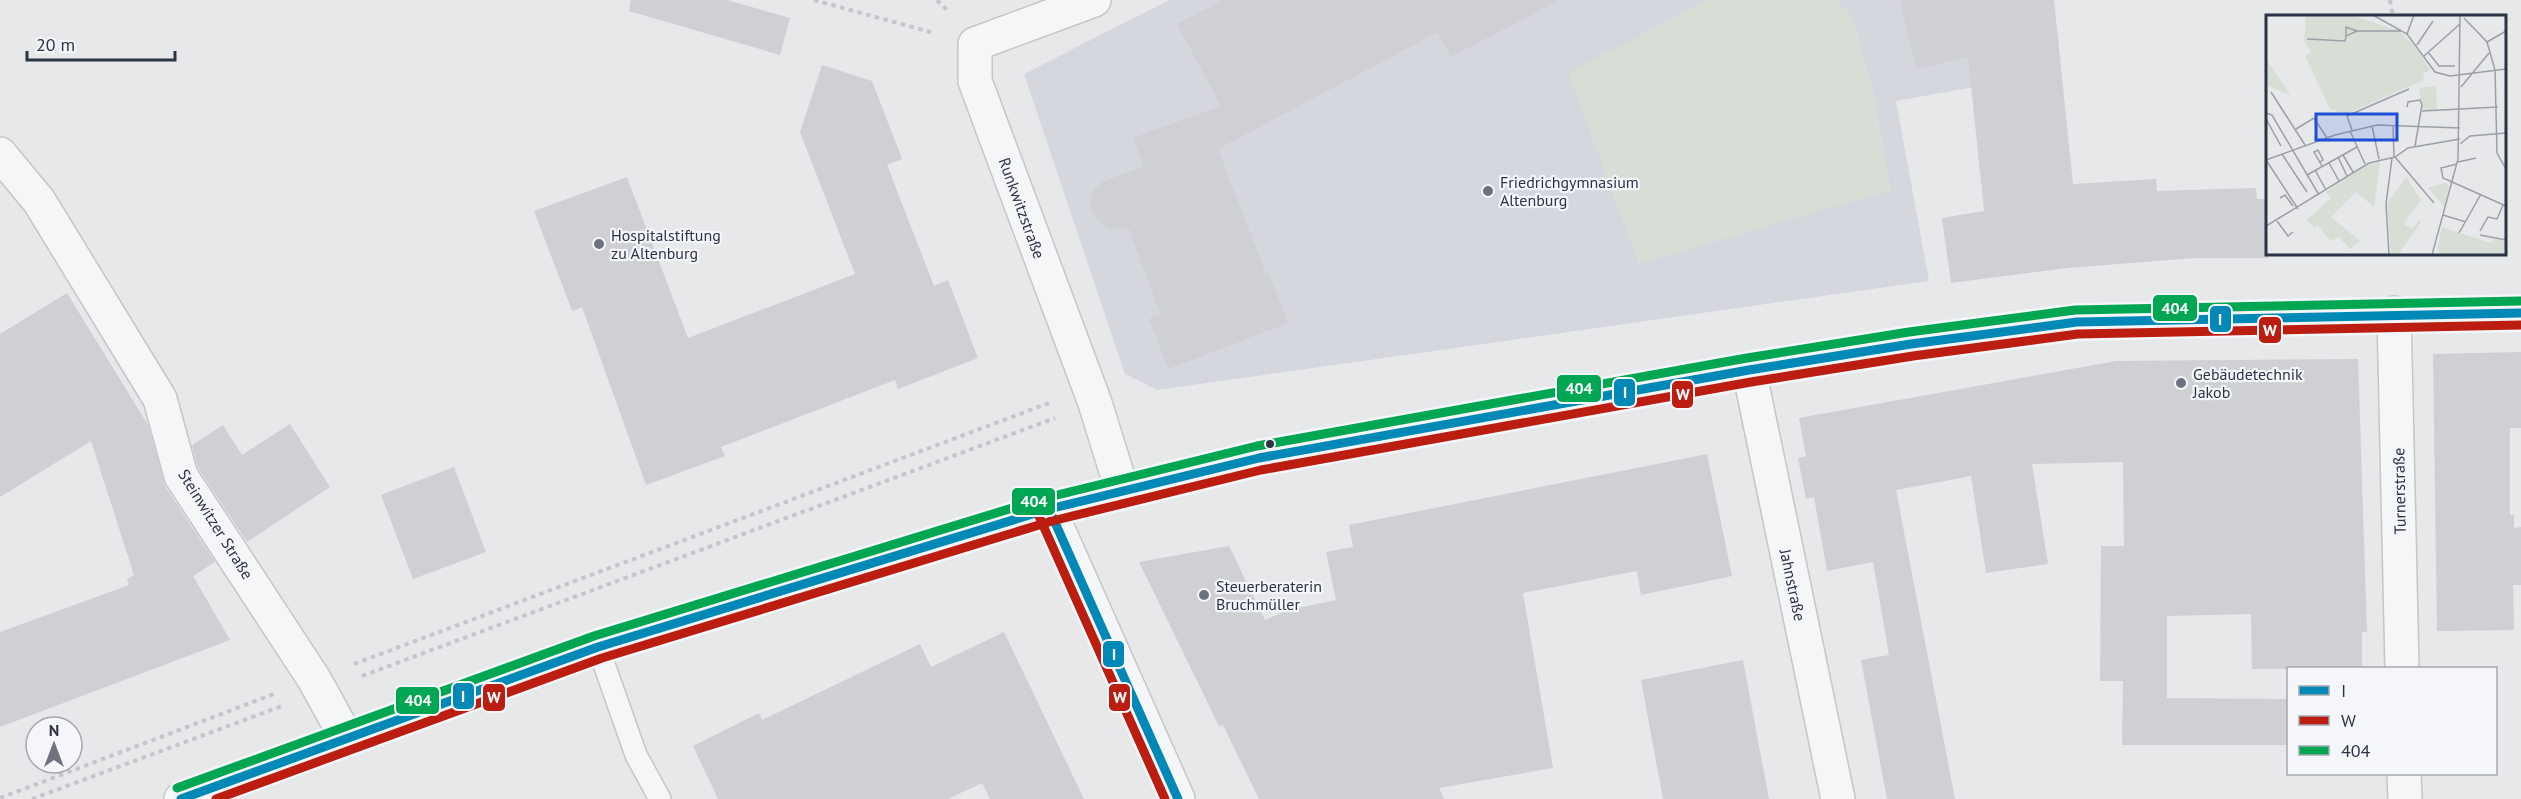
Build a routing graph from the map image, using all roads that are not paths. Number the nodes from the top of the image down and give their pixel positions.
1 (1094, 0) edge
2 (0, 154) edge
3 (2394, 313) junction
4 (2521, 313) edge
5 (1749, 370) junction
6 (1122, 490) junction
7 (1049, 509) junction
8 (598, 647) junction
9 (2403, 667) edge
10 (347, 739) junction
11 (2404, 775) edge
12 (181, 799) edge
13 (660, 799) edge
14 (1178, 799) edge
15 (1838, 799) edge
16 (2405, 799) edge

1 - 6 street, Runkwitzstraße
2 - 10 street, Steinwitzer Straße
3 - 4 main road
3 - 5 main road
3 - 9 street, Turnerstraße
5 - 6 main road
5 - 15 street, Jahnstraße
6 - 7 main road
7 - 8 main road
7 - 14 street
8 - 10 main road
8 - 13 lane
10 - 12 main road
11 - 16 street

